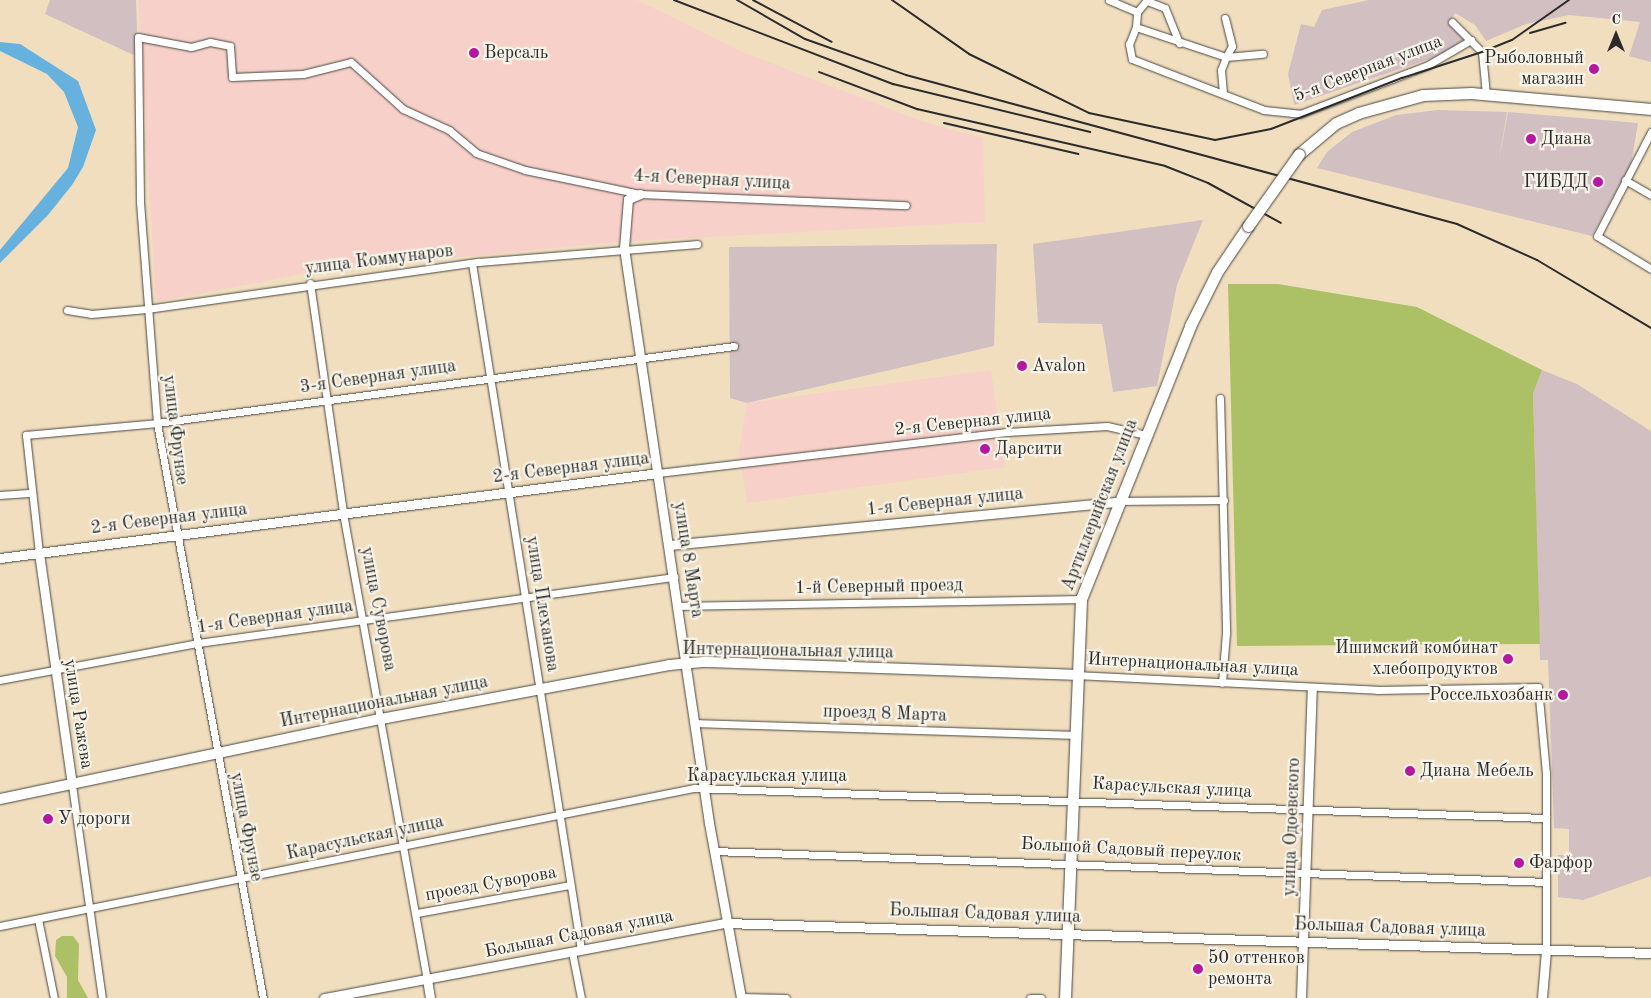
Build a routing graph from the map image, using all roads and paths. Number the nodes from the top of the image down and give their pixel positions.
1 (1109, 0) edge
2 (1147, 1) edge
3 (1138, 12) junction
4 (1226, 18) dead end
5 (1452, 22) dead end
6 (1136, 27) junction
7 (138, 37) joint
8 (1471, 40) junction
9 (1179, 43) junction
10 (1263, 54) dead end
11 (1226, 58) junction
12 (1223, 93) junction
13 (1486, 95) junction
14 (1651, 109) edge
15 (1651, 132) edge
16 (1626, 180) junction
17 (622, 190) junction
18 (640, 194) junction
19 (1651, 195) edge
20 (628, 199) junction
21 (906, 205) dead end
22 (697, 244) dead end
23 (624, 248) junction
24 (472, 263) junction
25 (1651, 269) edge
26 (310, 283) junction
27 (147, 309) junction
28 (66, 310) dead end
29 (734, 346) dead end
30 (638, 358) junction
31 (487, 377) junction
32 (1220, 398) dead end
33 (326, 400) junction
34 (157, 423) junction
35 (26, 435) joint
36 (1146, 435) junction
37 (658, 473) junction
38 (510, 492) junction
39 (32, 493) junction
40 (0, 495) edge
41 (1224, 500) junction
42 (1116, 502) junction
43 (343, 513) junction
44 (175, 535) junction
45 (669, 545) junction
46 (39, 553) junction
47 (0, 558) edge
48 (674, 578) junction
49 (526, 598) junction
50 (1080, 599) junction
51 (678, 606) junction
52 (366, 621) junction
53 (198, 643) junction
54 (687, 664) junction
55 (54, 671) junction
56 (1075, 675) junction
57 (0, 680) edge
58 (1222, 683) junction
59 (1312, 688) junction
60 (540, 689) junction
61 (381, 718) junction
62 (696, 723) junction
63 (1074, 735) junction
64 (216, 752) junction
65 (72, 785) junction
66 (704, 787) junction
67 (1071, 798) junction
68 (0, 799) edge
69 (1310, 810) junction
70 (558, 812) junction
71 (1546, 818) junction
72 (405, 845) junction
73 (714, 851) junction
74 (1069, 862) junction
75 (1306, 874) junction
76 (241, 878) junction
77 (1546, 882) junction
78 (570, 885) junction
79 (88, 909) junction
80 (417, 913) junction
81 (38, 919) junction
82 (726, 923) junction
83 (0, 926) edge
84 (1067, 933) junction
85 (1304, 941) junction
86 (1546, 950) junction
87 (576, 951) junction
88 (1651, 953) edge
89 (427, 979) junction
90 (54, 998) edge
91 (102, 998) edge
92 (263, 998) edge
93 (324, 998) edge
94 (430, 998) edge
95 (581, 998) edge
96 (740, 998) edge
97 (786, 998) edge
98 (1030, 998) edge
99 (1041, 998) edge
100 (1065, 998) edge
101 (1302, 998) edge
102 (1542, 998) edge

1 - 3 street
2 - 3 street
2 - 9 street
3 - 6 street
4 - 11 street
5 - 8 street
6 - 9 street
6 - 12 street, 5-я Северная улица
7 - 17 street, 4-я Северная улица
7 - 27 street, улица Фрунзе
8 - 12 street, 5-я Северная улица
8 - 13 street
9 - 11 street
10 - 11 street
11 - 12 street
13 - 14 main road, Артиллерийская улица
13 - 36 main road, Артиллерийская улица, bridge
15 - 16 street
16 - 19 street
16 - 25 street
17 - 18 street, 4-я Северная улица
17 - 20 street
18 - 20 street
18 - 21 street, 4-я Северная улица
20 - 23 street, улица 8 Марта
22 - 23 street, улица Коммунаров
23 - 24 street, улица Коммунаров
23 - 30 street, улица 8 Марта
24 - 26 street, улица Коммунаров
24 - 31 street, улица Плеханова
26 - 27 street, улица Коммунаров
26 - 33 street, улица Суворова
27 - 28 street, улица Коммунаров
27 - 34 street, улица Фрунзе
29 - 30 street, 3-я Северная улица
30 - 31 street, 3-я Северная улица
30 - 37 street, улица 8 Марта
31 - 33 street, 3-я Северная улица
31 - 38 street, улица Плеханова
32 - 41 street
33 - 34 street, 3-я Северная улица
33 - 43 street, улица Суворова
34 - 35 street, 3-я Северная улица
34 - 44 street, улица Фрунзе
35 - 39 street, улица Ражева
36 - 37 street, 2-я Северная улица
36 - 42 main road, Артиллерийская улица
37 - 38 street, 2-я Северная улица
37 - 45 street, улица 8 Марта
38 - 43 street, 2-я Северная улица
38 - 49 street, улица Плеханова
39 - 40 street
39 - 46 street, улица Ражева
41 - 42 street, 1-я Северная улица
41 - 58 street
42 - 45 street, 1-я Северная улица
42 - 50 main road, Артиллерийская улица
43 - 44 street, 2-я Северная улица
43 - 52 street, улица Суворова
44 - 46 street, 2-я Северная улица
44 - 53 street, улица Фрунзе
45 - 48 street, улица 8 Марта
46 - 47 street, 2-я Северная улица
46 - 55 street, улица Ражева
48 - 49 street, 1-я Северная улица
48 - 51 street, улица 8 Марта
49 - 52 street, 1-я Северная улица
49 - 60 street, улица Плеханова
50 - 51 street, 1-й Северный проезд
50 - 56 main road, Артиллерийская улица
51 - 54 street, улица 8 Марта
52 - 53 street, 1-я Северная улица
52 - 61 street, улица Суворова
53 - 55 street, 1-я Северная улица
53 - 64 street, улица Фрунзе
54 - 56 main road, Интернациональная улица
54 - 60 main road, Интернациональная улица
54 - 62 street, улица 8 Марта
55 - 57 street, 1-я Северная улица
55 - 65 street, улица Ражева
56 - 58 street, Интернациональная улица
56 - 63 main road, Артиллерийская улица
58 - 59 street, Интернациональная улица
59 - 69 street, улица Одоевского
59 - 71 street, Интернациональная улица
60 - 61 main road, Интернациональная улица
60 - 70 street, улица Плеханова
61 - 64 main road, Интернациональная улица
61 - 72 street, улица Суворова
62 - 63 street, проезд 8 Марта
62 - 66 street, улица 8 Марта
63 - 67 main road, Артиллерийская улица
64 - 65 main road, Интернациональная улица
64 - 76 street, улица Фрунзе
65 - 68 main road, Интернациональная улица
65 - 79 street, улица Ражева
66 - 67 street, Карасульская улица
66 - 70 street, Карасульская улица
66 - 73 street, улица 8 Марта
67 - 69 street, Карасульская улица
67 - 74 main road, Артиллерийская улица
69 - 71 street, Карасульская улица
69 - 75 street, улица Одоевского
70 - 72 street, Карасульская улица
70 - 78 street, улица Плеханова
71 - 77 street
72 - 76 street, Карасульская улица
72 - 80 street, улица Суворова
73 - 74 street, Большой Садовый переулок
73 - 82 street, улица 8 Марта
74 - 75 street, Большой Садовый переулок
74 - 84 main road, Артиллерийская улица
75 - 77 street, Большой Садовый переулок
75 - 85 street, улица Одоевского
76 - 79 street, Карасульская улица
76 - 92 street, улица Фрунзе
77 - 86 street
78 - 80 street, проезд Суворова
78 - 87 street, улица Плеханова
79 - 81 street, Карасульская улица
79 - 91 street, улица Ражева
80 - 89 street, улица Суворова
81 - 83 street, Карасульская улица
81 - 90 street
82 - 84 street, Большая Садовая улица
82 - 87 street, Большая Садовая улица
82 - 96 street, улица 8 Марта
84 - 85 street, Большая Садовая улица
84 - 100 main road, Артиллерийская улица
85 - 86 street, Большая Садовая улица
85 - 101 street, улица Одоевского
86 - 88 street, Большая Садовая улица
86 - 102 street
87 - 89 street, Большая Садовая улица
87 - 95 street, улица Плеханова
89 - 93 street, Большая Садовая улица
89 - 94 street, улица Суворова
96 - 97 street
98 - 99 street

